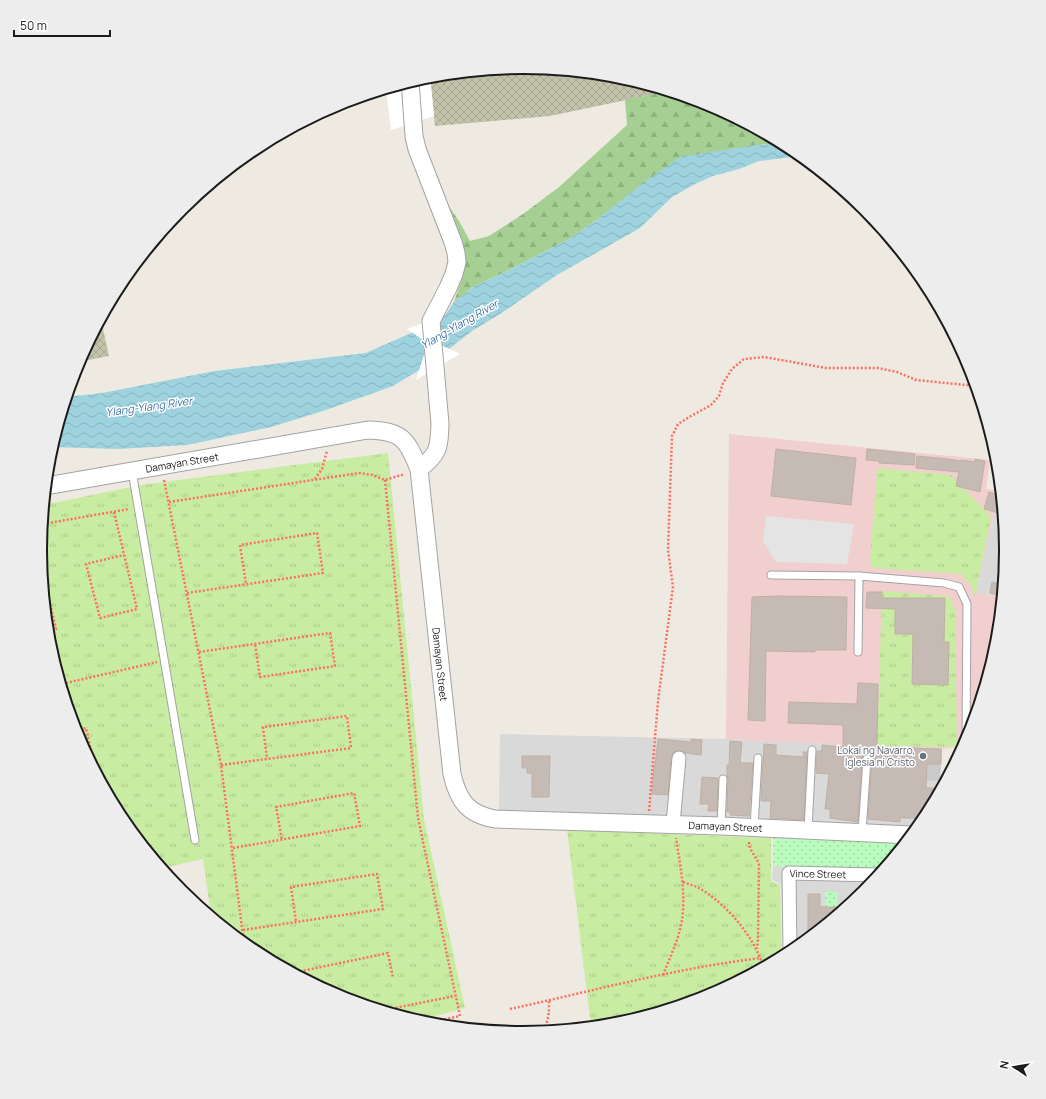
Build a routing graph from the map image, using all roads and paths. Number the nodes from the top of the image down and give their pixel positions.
1 (410, 88) edge
2 (970, 385) edge
3 (326, 437) junction
4 (161, 466) junction
5 (419, 469) junction
6 (132, 471) junction
7 (314, 480) junction
8 (384, 480) junction
9 (51, 485) edge
10 (169, 502) junction
11 (137, 507) junction
12 (114, 512) junction
13 (48, 523) edge
14 (124, 555) junction
15 (771, 575) dead end
16 (859, 576) junction
17 (246, 584) junction
18 (187, 593) junction
19 (51, 607) edge
20 (54, 630) edge
21 (255, 644) junction
22 (199, 652) junction
23 (858, 652) dead end
24 (164, 660) junction
25 (66, 683) edge
26 (966, 724) edge
27 (82, 729) edge
28 (90, 748) edge
29 (812, 750) dead end
30 (679, 758) dead end
31 (758, 758) dead end
32 (267, 759) junction
33 (867, 759) dead end
34 (221, 766) junction
35 (723, 779) dead end
36 (648, 824) junction
37 (673, 824) junction
38 (721, 826) junction
39 (754, 828) junction
40 (808, 830) junction
41 (862, 832) junction
42 (905, 834) edge
43 (195, 840) dead end
44 (282, 840) junction
45 (233, 848) junction
46 (868, 878) edge
47 (683, 882) junction
48 (296, 922) junction
49 (243, 930) junction
50 (243, 934) edge
51 (790, 943) edge
52 (757, 949) junction
53 (760, 958) junction
54 (761, 962) edge
55 (302, 971) edge
56 (662, 975) junction
57 (393, 978) dead end
58 (456, 996) junction
59 (549, 1001) junction
60 (396, 1008) edge
61 (510, 1009) dead end
62 (447, 1019) edge
63 (547, 1024) edge

1 - 5 street
2 - 36 path
3 - 4 street, Damayan Street
3 - 5 street, Damayan Street
3 - 7 path
4 - 6 street, Damayan Street
4 - 10 path
5 - 8 path
5 - 36 street, Damayan Street
6 - 9 street, Damayan Street
6 - 11 lane
7 - 8 path
7 - 10 path
8 - 58 path
10 - 18 path
11 - 12 path
11 - 24 lane
12 - 13 path
12 - 14 path
14 - 14 path
15 - 16 lane
16 - 23 lane
16 - 26 lane
17 - 17 path
17 - 18 path
18 - 22 path
19 - 20 path
21 - 21 path
21 - 22 path
22 - 34 path
24 - 25 path
24 - 43 lane
27 - 28 path
29 - 40 lane
30 - 37 street
31 - 39 lane
32 - 32 path
32 - 34 path
33 - 41 lane
34 - 45 path
35 - 38 lane
36 - 37 street, Damayan Street
37 - 38 street, Damayan Street
37 - 47 path
38 - 39 street, Damayan Street
39 - 40 street, Damayan Street
39 - 52 path
40 - 41 street, Damayan Street
41 - 42 street, Damayan Street
44 - 44 path
44 - 45 path
45 - 49 path
46 - 51 street, Vince Street
47 - 52 path
47 - 56 path
48 - 48 path
48 - 49 path
49 - 50 path
52 - 53 path
53 - 54 path
53 - 56 path
55 - 57 path
56 - 59 path
58 - 60 path
58 - 62 path
59 - 61 path
59 - 63 path

